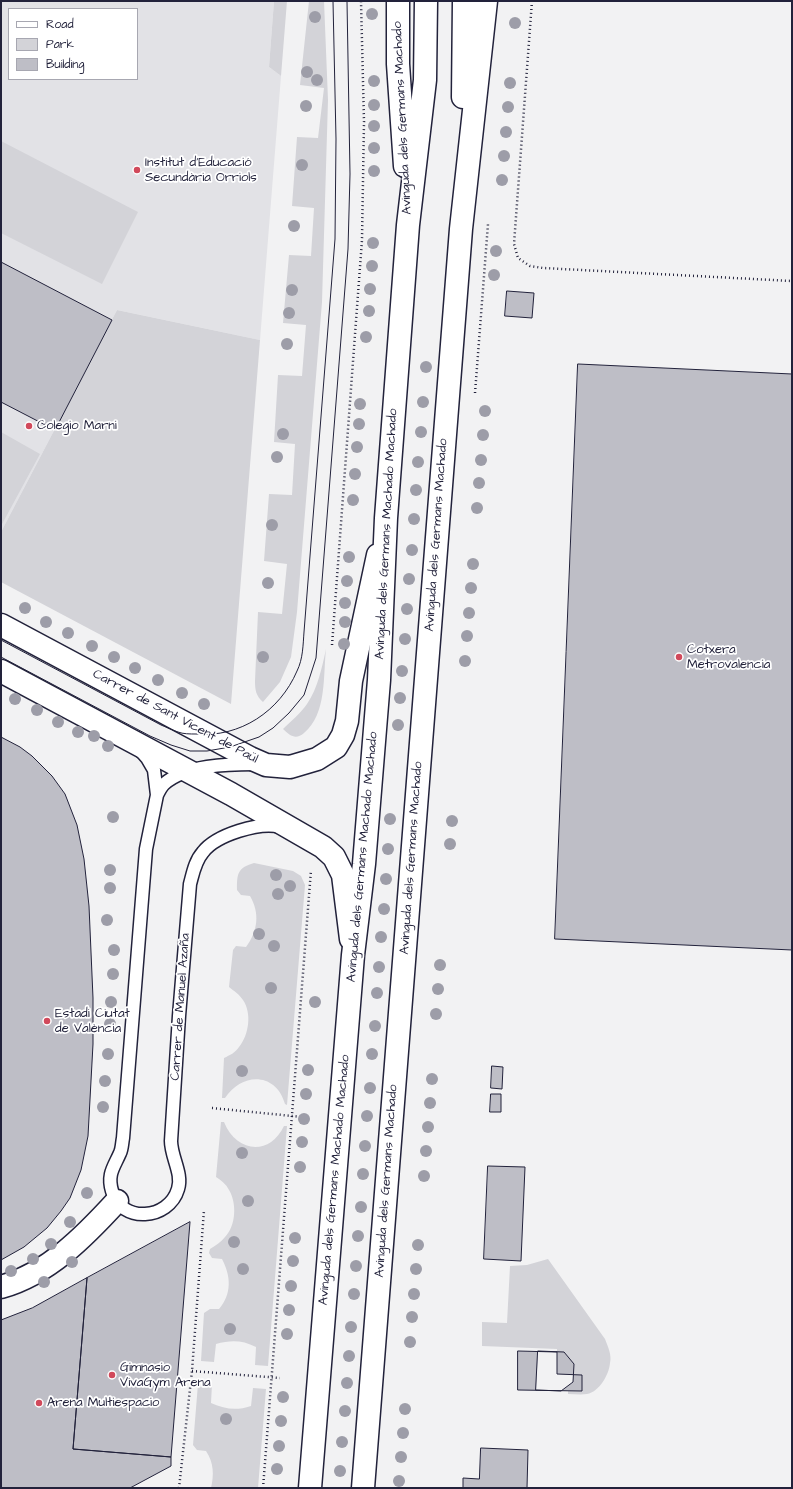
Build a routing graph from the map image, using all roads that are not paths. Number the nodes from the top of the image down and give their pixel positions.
1 (398, 1) edge
2 (426, 1) edge
3 (464, 1) edge
4 (486, 1) edge
5 (408, 225) junction
6 (461, 229) junction
7 (386, 518) junction
8 (1, 625) edge
9 (1, 670) edge
10 (131, 741) junction
11 (266, 764) junction
12 (187, 771) junction
13 (157, 795) junction
14 (298, 832) junction
15 (353, 955) junction
16 (117, 1201) junction
17 (1, 1287) edge
18 (310, 1488) edge
19 (363, 1488) edge

1 - 5 main road, Avinguda dels Germans Machado
2 - 5 main road, Avinguda dels Germans Machado
3 - 6 main road, Avinguda dels Germans Machado
4 - 6 main road, Avinguda dels Germans Machado
5 - 7 main road, Avinguda dels Germans Machado Machado
6 - 19 main road, Avinguda dels Germans Machado
7 - 11 main road, Carrer de Sant Vicent de Paül
7 - 15 main road, Avinguda dels Germans Machado Machado
8 - 11 main road, Carrer de Sant Vicent de Paül
9 - 10 main road
10 - 12 main road
10 - 13 lane
11 - 12 lane
12 - 13 lane
12 - 14 main road
13 - 16 lane
14 - 15 main road
14 - 16 lane, Carrer de Manuel Azaña
15 - 18 main road, Avinguda dels Germans Machado Machado
16 - 17 main road

